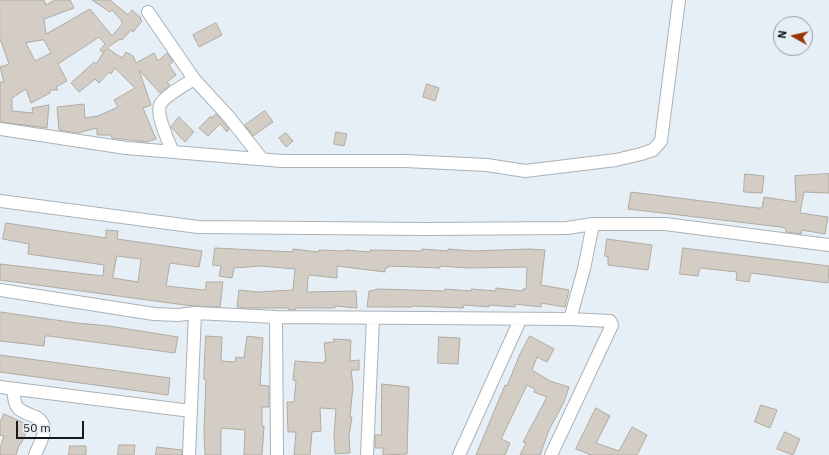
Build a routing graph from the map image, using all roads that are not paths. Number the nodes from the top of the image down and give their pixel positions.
1 (679, 0) edge
2 (148, 12) dead end
3 (194, 79) junction
4 (0, 128) edge
5 (172, 150) junction
6 (262, 159) junction
7 (0, 201) edge
8 (593, 224) junction
9 (829, 245) edge
10 (0, 290) edge
11 (195, 313) junction
12 (276, 317) junction
13 (373, 318) junction
14 (570, 319) junction
15 (520, 320) junction
16 (0, 387) edge
17 (13, 389) junction
18 (191, 411) junction
19 (35, 455) edge
20 (189, 455) edge
21 (277, 455) edge
22 (367, 455) edge
23 (459, 455) edge
24 (551, 455) edge

1 - 6 street
2 - 3 street
3 - 5 street
3 - 6 street
4 - 5 street
5 - 6 street
7 - 8 street
8 - 9 street
8 - 14 street
10 - 11 street
11 - 12 street
11 - 18 street
12 - 13 street
12 - 21 street
13 - 15 street
13 - 22 street
14 - 15 street
14 - 24 street
15 - 23 street
16 - 17 street
17 - 18 street
17 - 19 street
18 - 20 street

